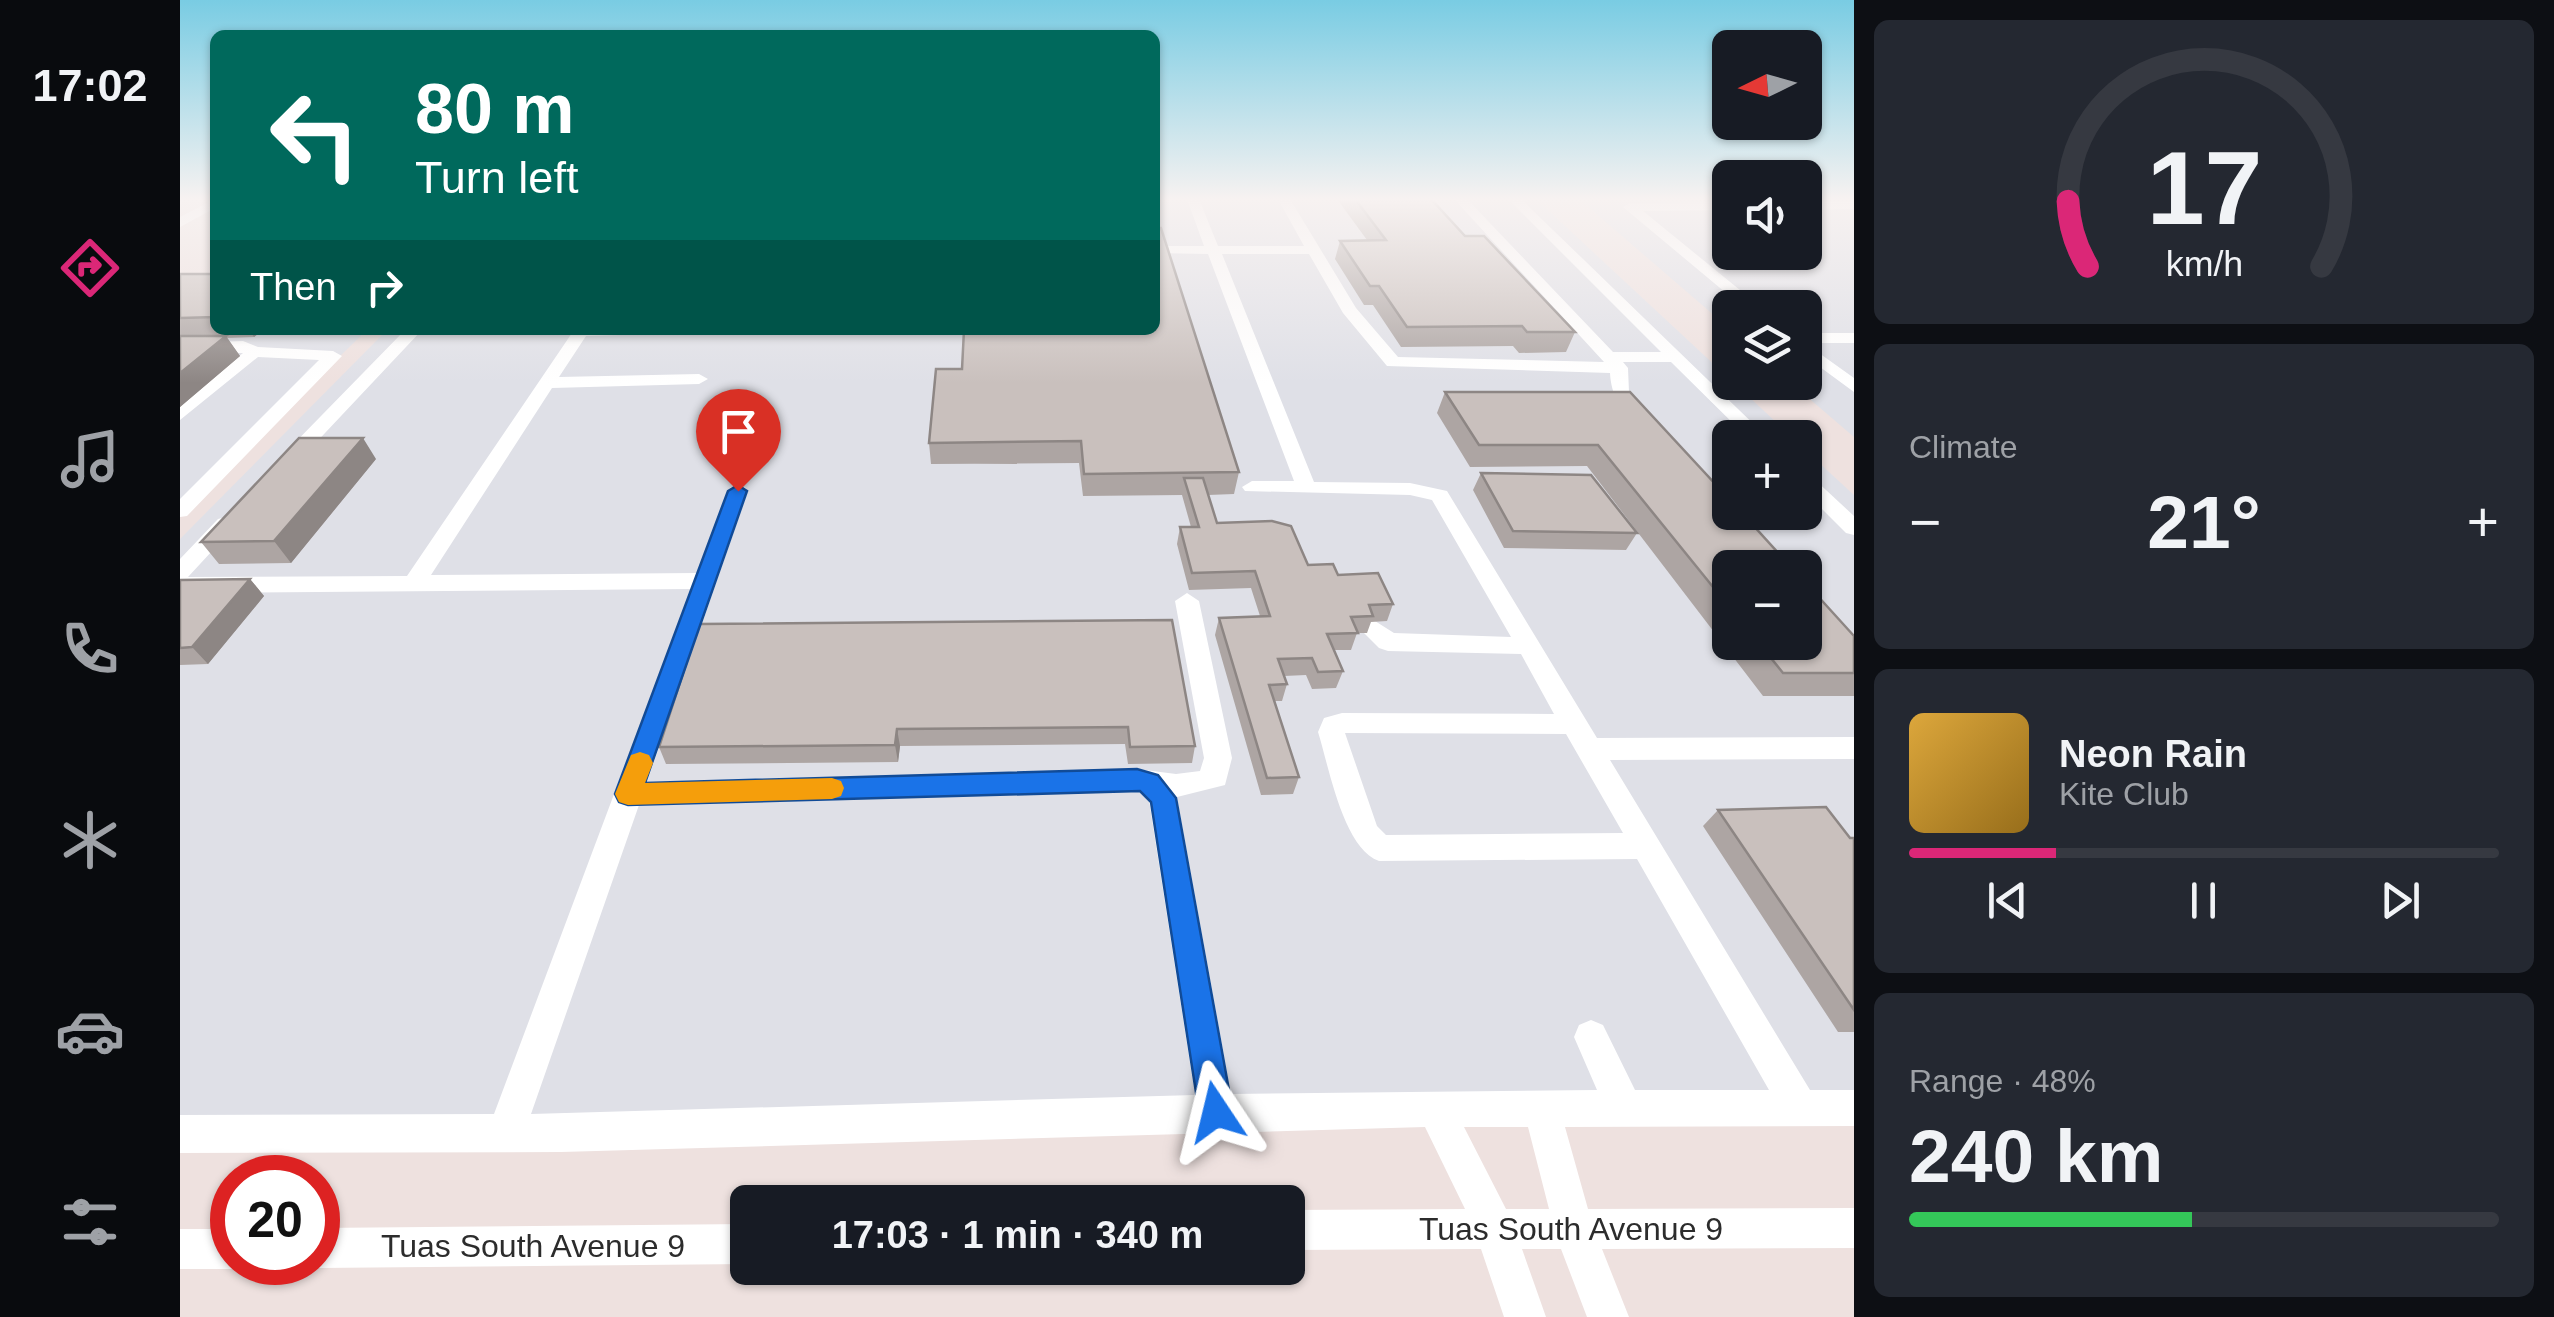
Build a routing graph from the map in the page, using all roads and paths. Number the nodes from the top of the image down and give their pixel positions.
1 (1216, 260) edge
2 (1318, 260) edge
3 (1518, 260) edge
4 (1577, 260) edge
5 (1696, 260) edge
6 (1732, 290) edge
7 (409, 335) edge
8 (579, 335) edge
9 (1822, 338) edge
10 (1854, 338) edge
11 (180, 348) edge
12 (254, 352) junction
13 (1675, 357) junction
14 (1822, 362) edge
15 (1614, 363) junction
16 (699, 379) dead end
17 (547, 383) junction
18 (1854, 388) edge
19 (180, 414) edge
20 (1740, 420) edge
21 (1660, 436) edge
22 (272, 478) edge
23 (1252, 486) dead end
24 (1306, 487) junction
25 (738, 491) dead end
26 (1822, 498) edge
27 (246, 504) edge
28 (180, 511) edge
29 (1854, 528) edge
30 (180, 572) edge
31 (705, 581) junction
32 (180, 585) edge
33 (412, 586) junction
34 (1187, 601) dead end
35 (1367, 624) edge
36 (1531, 646) junction
37 (1584, 736) junction
38 (1854, 748) edge
39 (1156, 787) junction
40 (628, 794) junction
41 (1648, 846) junction
42 (1591, 1037) dead end
43 (1436, 1108) junction
44 (1541, 1108) junction
45 (1625, 1108) junction
46 (1800, 1108) junction
47 (1854, 1108) edge
48 (1216, 1112) junction
49 (506, 1133) junction
50 (180, 1134) edge
51 (1494, 1227) junction
52 (1854, 1228) edge
53 (1305, 1230) edge
54 (1574, 1230) junction
55 (730, 1244) edge
56 (340, 1248) edge
57 (180, 1249) edge
58 (210, 1249) edge
59 (1525, 1317) edge
60 (1608, 1317) edge

1 - 24 street
2 - 15 street
3 - 15 street
4 - 13 street
5 - 6 street
7 - 22 street
8 - 17 street
9 - 10 street
11 - 12 street
12 - 19 street
12 - 28 street
13 - 15 street
13 - 20 street
14 - 18 street
15 - 21 street
16 - 17 street
17 - 33 street
23 - 24 street
24 - 36 street
25 - 31 street
26 - 29 street
27 - 30 street
31 - 33 street
31 - 40 street
32 - 33 street
34 - 39 street
35 - 36 street
36 - 37 street
37 - 38 street
37 - 41 street
37 - 41 street
39 - 40 street
39 - 48 street
40 - 49 street
41 - 46 street
42 - 45 street
43 - 44 street
43 - 48 street
43 - 51 street
44 - 45 street
44 - 54 street
45 - 46 street
46 - 47 street
48 - 49 street
49 - 50 street
51 - 53 street, Tuas South Avenue 9
51 - 54 street, Tuas South Avenue 9
51 - 59 street
52 - 54 street, Tuas South Avenue 9
54 - 60 street
55 - 56 street, Tuas South Avenue 9
57 - 58 street

